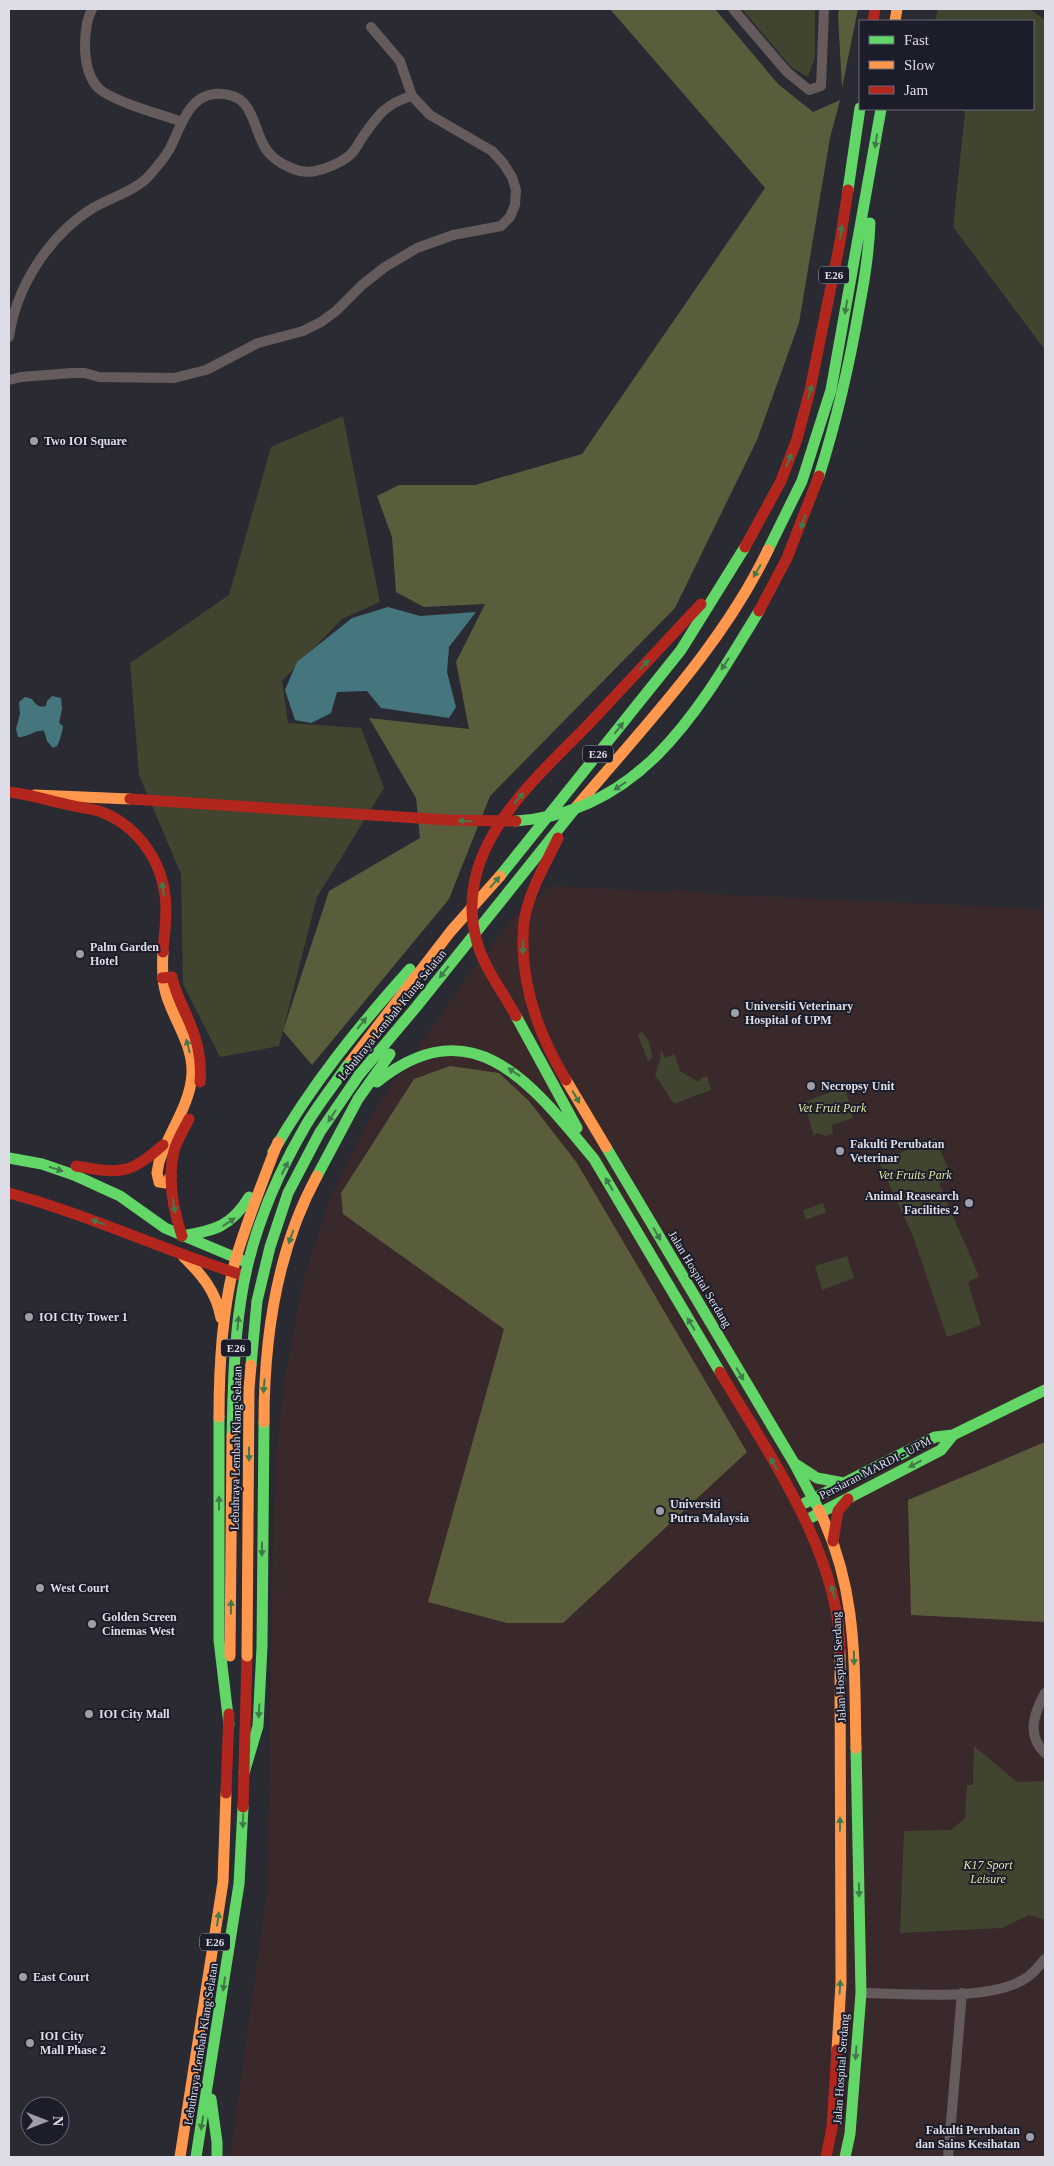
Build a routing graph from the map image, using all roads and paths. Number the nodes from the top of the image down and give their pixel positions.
1 (92, 9) edge
2 (733, 9) edge
3 (824, 9) edge
4 (371, 27) dead end
5 (412, 96) junction
6 (860, 110) edge
7 (881, 110) edge
8 (182, 122) junction
9 (870, 173) junction
10 (9, 337) edge
11 (9, 380) edge
12 (733, 569) junction
13 (10, 793) edge
14 (35, 795) junction
15 (567, 820) junction
16 (451, 932) junction
17 (417, 1006) junction
18 (358, 1099) junction
19 (192, 1101) junction
20 (168, 1141) junction
21 (278, 1142) junction
22 (161, 1155) junction
23 (9, 1158) edge
24 (594, 1159) junction
25 (75, 1170) junction
26 (172, 1176) junction
27 (9, 1193) edge
28 (182, 1236) junction
29 (183, 1256) junction
30 (236, 1259) junction
31 (232, 1272) junction
32 (280, 1273) junction
33 (277, 1286) junction
34 (223, 1336) junction
35 (1045, 1390) edge
36 (953, 1435) junction
37 (794, 1463) junction
38 (844, 1483) junction
39 (850, 1497) junction
40 (813, 1499) junction
41 (798, 1507) junction
42 (820, 1512) junction
43 (805, 1521) junction
44 (833, 1542) junction
45 (1045, 1693) edge
46 (229, 1725) junction
47 (1045, 1752) edge
48 (244, 1773) junction
49 (1045, 1959) edge
50 (861, 1993) junction
51 (962, 1993) junction
52 (208, 2089) junction
53 (180, 2157) edge
54 (196, 2157) edge
55 (217, 2157) edge
56 (826, 2157) edge
57 (845, 2157) edge
58 (948, 2157) edge

1 - 8 street
2 - 3 street
4 - 5 street
5 - 8 street
5 - 11 street
12 -> 6 main road, Lebuhraya Lembah Klang Selatan / E26
7 -> 9 main road, Lebuhraya Lembah Klang Selatan / E26
8 - 10 street
9 -> 14 main road, bridge
9 -> 15 main road, Lebuhraya Lembah Klang Selatan / E26
16 -> 12 main road, Lebuhraya Lembah Klang Selatan / E26
24 -> 12 main road, bridge
13 - 14 main road
19 -> 14 main road
15 -> 17 main road, Lebuhraya Lembah Klang Selatan / E26
15 -> 37 main road, Jalan Hospital Serdang
21 -> 16 main road
46 -> 16 main road, Lebuhraya Lembah Klang Selatan / E26, bridge
17 - 18 main road
17 -> 48 main road, Lebuhraya Lembah Klang Selatan / E26, bridge
24 -> 18 main road
18 -> 32 main road
19 - 20 main road
19 - 26 main road
20 - 22 main road
20 - 25 main road
28 -> 21 main road
21 - 30 main road
22 - 25 main road
22 - 26 main road
23 -> 25 main road
41 -> 24 main road, Jalan Hospital Serdang
25 - 28 main road
26 -> 28 main road
29 -> 27 main road
28 - 30 main road
29 - 31 main road
29 - 34 main road
30 - 31 main road
30 - 32 main road
31 - 33 main road
31 - 34 main road
32 - 33 main road
33 -> 48 main road
46 -> 34 main road
35 - 36 main road, Persiaran MARDI - UPM
36 - 38 main road, Persiaran MARDI - UPM
36 -> 39 main road, Persiaran MARDI - UPM
37 - 38 main road
37 - 40 main road, Jalan Hospital Serdang
38 - 40 main road, Persiaran MARDI - UPM
39 - 42 main road, Persiaran MARDI - UPM
39 - 44 main road
40 - 41 main road, Persiaran MARDI - UPM
40 - 42 main road, Jalan Hospital Serdang
41 - 43 main road, Jalan Hospital Serdang
42 - 43 main road, Persiaran MARDI - UPM
42 - 44 main road, Jalan Hospital Serdang
56 -> 43 main road, Jalan Hospital Serdang
44 -> 50 main road, Jalan Hospital Serdang
45 - 47 street
53 -> 46 main road, Lebuhraya Lembah Klang Selatan / E26
48 -> 52 main road, Lebuhraya Lembah Klang Selatan / E26
49 - 51 street
50 - 51 street
50 -> 57 main road, Jalan Hospital Serdang
51 - 58 street
52 -> 54 main road, Lebuhraya Lembah Klang Selatan / E26
52 - 55 main road

